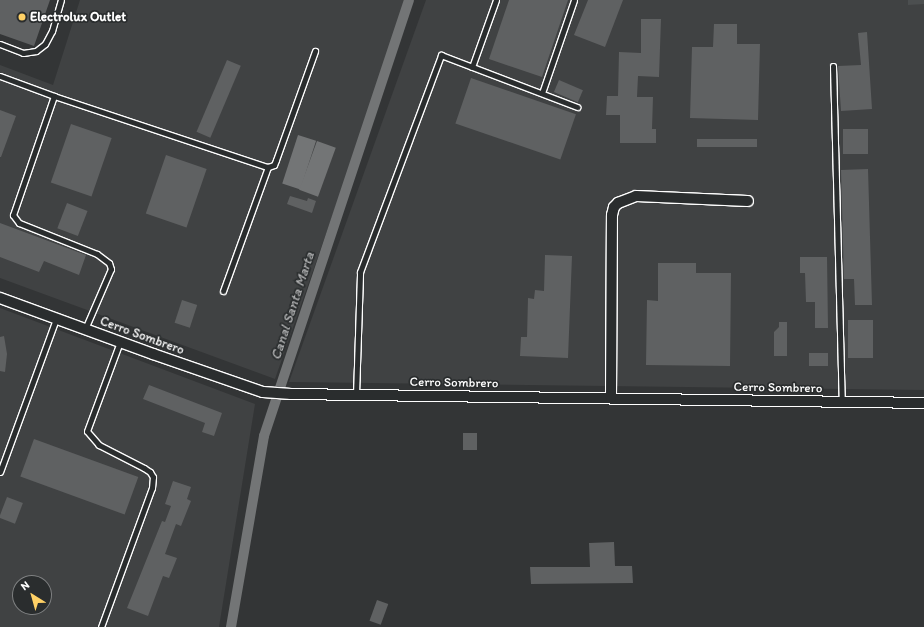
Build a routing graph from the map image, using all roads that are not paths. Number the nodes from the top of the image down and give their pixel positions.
1 (61, 0) edge
2 (496, 0) edge
3 (574, 0) edge
4 (0, 44) edge
5 (315, 51) dead end
6 (833, 66) dead end
7 (472, 67) junction
8 (0, 76) edge
9 (542, 93) junction
10 (54, 96) junction
11 (577, 107) dead end
12 (268, 167) junction
13 (748, 201) dead end
14 (223, 291) dead end
15 (0, 298) edge
16 (56, 319) junction
17 (86, 329) junction
18 (120, 342) junction
19 (356, 395) junction
20 (611, 398) junction
21 (842, 402) junction
22 (924, 403) edge
23 (0, 472) edge
24 (101, 627) edge

1 - 4 lane
2 - 7 lane
3 - 9 lane
5 - 12 lane
6 - 21 lane
7 - 9 lane
7 - 19 lane
8 - 10 lane
9 - 11 lane
10 - 12 lane
10 - 17 lane
12 - 14 lane
13 - 20 street
15 - 16 street, Cerro Sombrero
16 - 17 street, Cerro Sombrero
16 - 23 lane
17 - 18 street, Cerro Sombrero
18 - 19 street, Cerro Sombrero
18 - 24 lane
19 - 20 street, Cerro Sombrero
20 - 21 street, Cerro Sombrero
21 - 22 street, Cerro Sombrero

